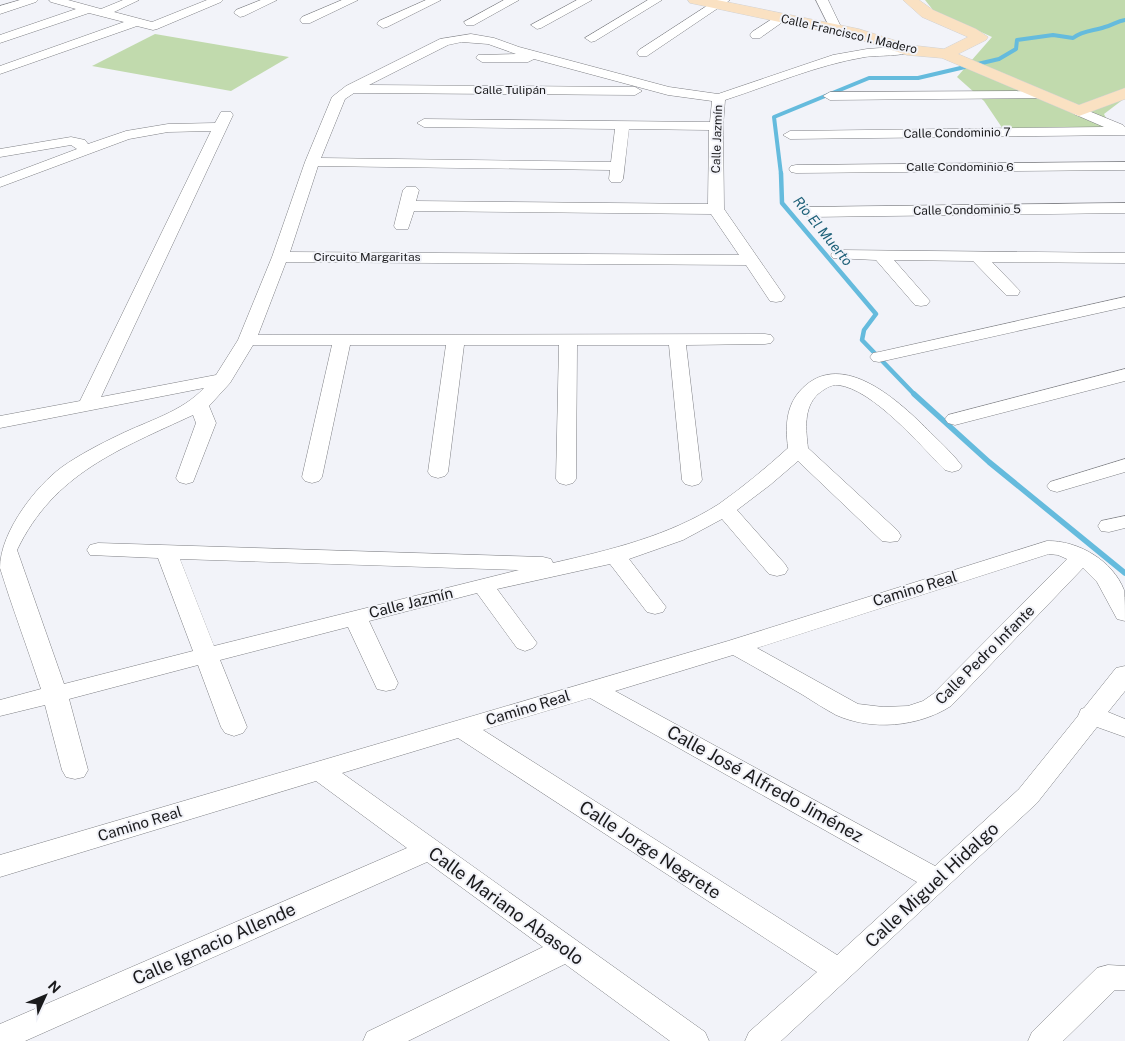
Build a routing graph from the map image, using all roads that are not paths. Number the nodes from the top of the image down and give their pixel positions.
1 (32, 0) edge
2 (55, 0) edge
3 (133, 0) edge
4 (217, 0) edge
5 (271, 0) edge
6 (352, 0) edge
7 (435, 0) edge
8 (513, 0) edge
9 (586, 0) edge
10 (656, 0) edge
11 (695, 0) edge
12 (822, 0) edge
13 (910, 0) edge
14 (721, 2) edge
15 (88, 9) junction
16 (0, 10) edge
17 (240, 12) dead end
18 (101, 13) junction
19 (780, 18) junction
20 (306, 20) dead end
21 (136, 22) junction
22 (470, 22) dead end
23 (383, 24) dead end
24 (538, 25) dead end
25 (836, 29) junction
26 (756, 35) dead end
27 (0, 38) edge
28 (591, 38) dead end
29 (907, 50) junction
30 (642, 53) dead end
31 (949, 55) junction
32 (482, 58) dead end
33 (548, 58) junction
34 (0, 70) edge
35 (351, 89) junction
36 (668, 91) junction
37 (1125, 93) edge
38 (1043, 95) junction
39 (830, 96) dead end
40 (719, 98) junction
41 (1079, 111) junction
42 (623, 125) junction
43 (716, 126) junction
44 (1125, 131) edge
45 (790, 135) dead end
46 (419, 139) dead end
47 (84, 150) junction
48 (0, 153) edge
49 (312, 162) junction
50 (1125, 166) edge
51 (796, 169) dead end
52 (0, 183) edge
53 (411, 190) dead end
54 (407, 206) junction
55 (1125, 208) edge
56 (716, 209) junction
57 (809, 212) dead end
58 (402, 226) dead end
59 (839, 255) dead end
60 (881, 256) junction
61 (280, 257) junction
62 (978, 257) junction
63 (1125, 258) edge
64 (749, 260) junction
65 (1012, 291) dead end
66 (776, 297) dead end
67 (921, 301) dead end
68 (1125, 302) edge
69 (765, 339) dead end
70 (247, 340) junction
71 (342, 340) junction
72 (456, 340) junction
73 (568, 340) junction
74 (677, 340) junction
75 (879, 357) dead end
76 (1125, 376) edge
77 (223, 379) junction
78 (87, 406) junction
79 (199, 406) junction
80 (955, 420) dead end
81 (0, 422) edge
82 (798, 450) junction
83 (1125, 464) edge
84 (952, 466) dead end
85 (438, 472) dead end
86 (312, 477) dead end
87 (186, 478) dead end
88 (566, 479) dead end
89 (692, 480) dead end
90 (1057, 486) dead end
91 (725, 509) junction
92 (890, 536) dead end
93 (98, 550) dead end
94 (166, 552) junction
95 (3, 555) edge
96 (615, 556) junction
97 (1082, 556) junction
98 (578, 565) junction
99 (777, 569) dead end
100 (482, 585) junction
101 (655, 606) dead end
102 (1125, 614) edge
103 (355, 617) junction
104 (525, 643) dead end
105 (736, 646) junction
106 (207, 655) junction
107 (1125, 674) edge
108 (386, 683) dead end
109 (593, 688) junction
110 (55, 694) junction
111 (0, 708) edge
112 (1090, 715) junction
113 (234, 726) dead end
114 (462, 728) junction
115 (1125, 728) edge
116 (76, 770) dead end
117 (319, 770) junction
118 (428, 850) junction
119 (0, 866) edge
120 (937, 880) junction
121 (567, 949) junction
122 (839, 971) junction
123 (1125, 978) edge
124 (0, 1038) edge
125 (378, 1041) edge
126 (694, 1041) edge
127 (760, 1041) edge
128 (1043, 1041) edge

1 - 16 street
2 - 15 street
3 - 18 street
4 - 21 street
5 - 17 street
6 - 20 street
7 - 23 street
8 - 22 street
9 - 24 street
10 - 28 street
11 - 14 main road, Calle Francisco I. Madero
12 - 25 street
13 - 31 main road
14 - 19 main road, Calle Francisco I. Madero
14 - 30 street
15 - 18 street
15 - 27 street
18 - 21 street
19 - 25 main road, Calle Francisco I. Madero
19 - 26 street
21 - 34 street
25 - 29 main road, Calle Francisco I. Madero
29 - 31 main road, Calle Francisco I. Madero
29 - 40 street, Calle Jazmín
31 - 38 main road
32 - 33 street
33 - 35 street
33 - 36 street
35 - 36 street, Calle Tulipán
35 - 49 street
36 - 40 street
37 - 41 main road
38 - 39 street
38 - 41 main road
40 - 43 street, Calle Jazmín
41 - 44 street
42 - 43 street
42 - 46 street
42 - 49 street
43 - 56 street, Calle Jazmín
44 - 45 street, Calle Condominio 7
47 - 48 street
47 - 52 street
47 - 78 street
49 - 61 street
50 - 51 street, Calle Condominio 6
53 - 54 street
54 - 56 street
54 - 58 street
55 - 57 street, Calle Condominio 5
56 - 64 street
59 - 60 street
60 - 62 street
60 - 67 street
61 - 64 street, Circuito Margaritas
61 - 70 street
62 - 63 street
62 - 65 street
64 - 66 street
68 - 75 street
69 - 74 street
70 - 71 street
70 - 77 street
71 - 72 street
71 - 86 street
72 - 73 street
72 - 85 street
73 - 74 street
73 - 88 street
74 - 89 street
76 - 80 street
77 - 78 street
77 - 79 street
78 - 81 street
79 - 87 street
79 - 95 street
82 - 84 street
82 - 91 street, Calle Jazmín
82 - 92 street
83 - 90 street
91 - 96 street, Calle Jazmín
91 - 99 street
93 - 94 street
94 - 98 street
94 - 106 street
95 - 110 street
96 - 98 street, Calle Jazmín
96 - 101 street
97 - 102 street
97 - 105 street, Camino Real
97 - 105 street, Calle Pedro Infante
98 - 100 street, Calle Jazmín
100 - 103 street, Calle Jazmín
100 - 104 street
103 - 106 street, Calle Jazmín
103 - 108 street
105 - 109 street, Camino Real
106 - 110 street, Calle Jazmín
106 - 113 street
107 - 112 street, Calle Miguel Hidalgo
109 - 114 street, Camino Real
109 - 120 street, Calle José Alfredo Jiménez
110 - 111 street, Calle Jazmín
110 - 116 street
112 - 115 street
112 - 120 street, Calle Miguel Hidalgo
114 - 117 street, Camino Real
114 - 122 street, Calle Jorge Negrete
117 - 118 street, Calle Mariano Abasolo
117 - 119 street, Camino Real
118 - 121 street, Calle Mariano Abasolo
118 - 124 street, Calle Ignacio Allende
120 - 122 street, Calle Miguel Hidalgo
121 - 125 street
121 - 126 street, Calle Mariano Abasolo
122 - 127 street, Calle Miguel Hidalgo
123 - 128 street

